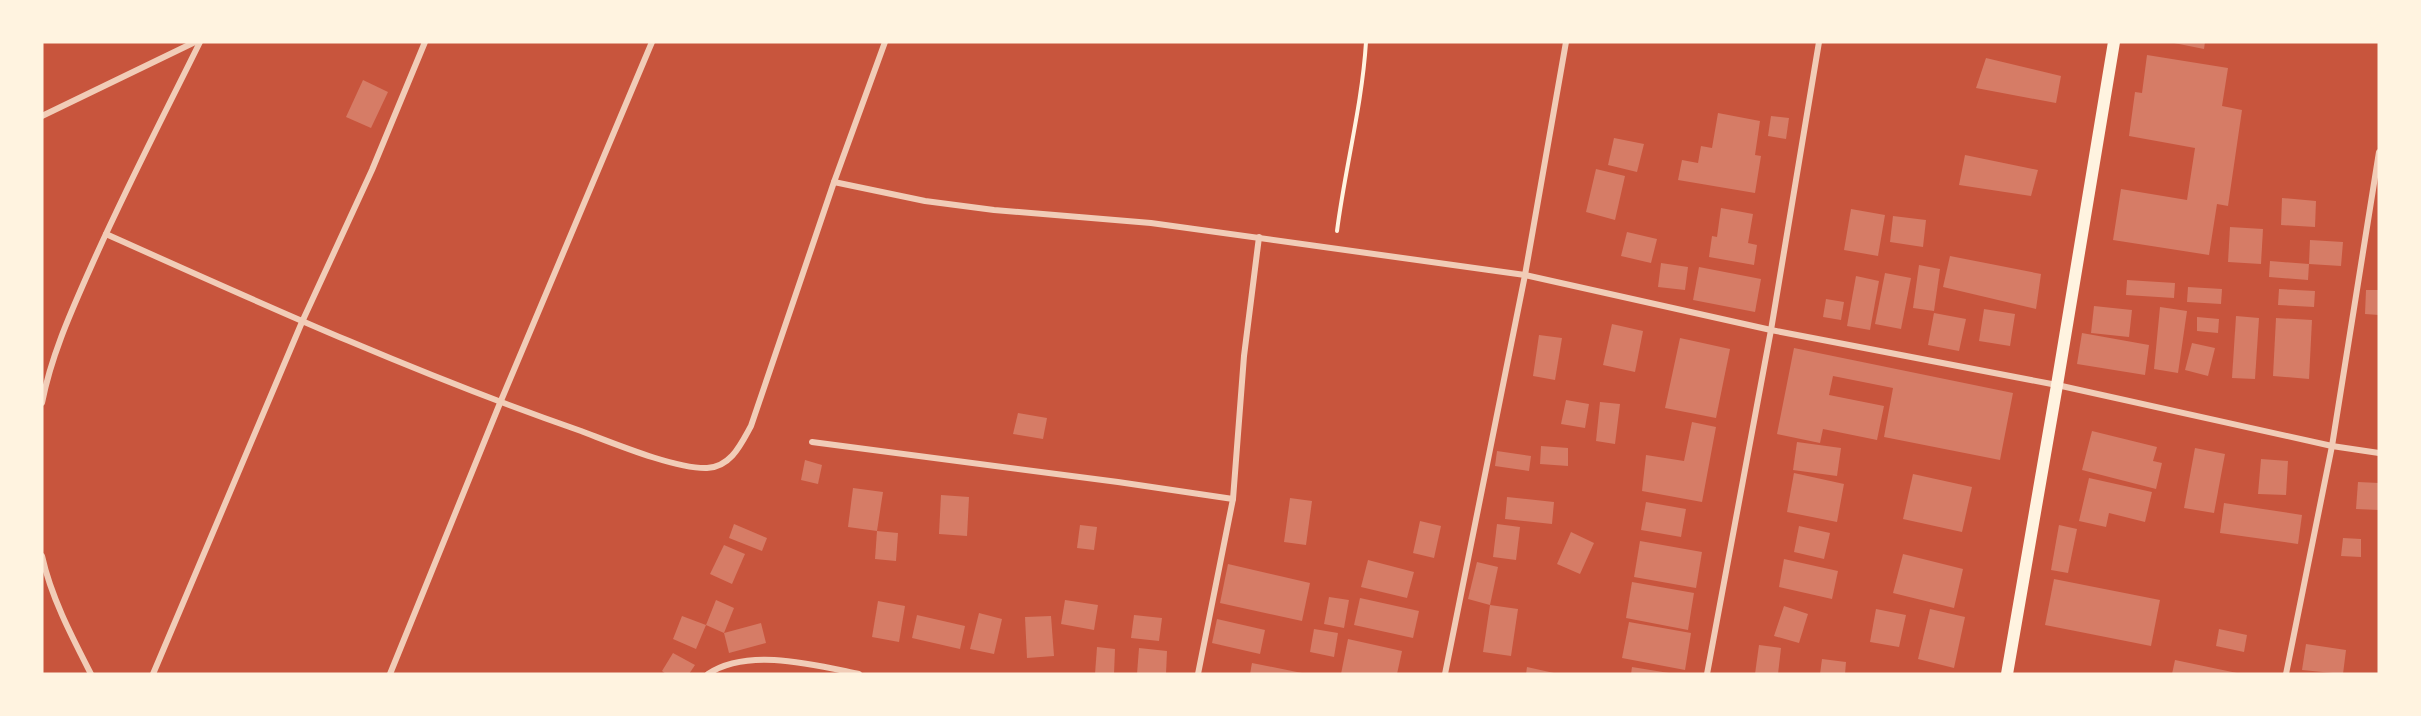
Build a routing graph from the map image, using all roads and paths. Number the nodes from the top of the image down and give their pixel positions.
1 (195, 42) edge
2 (200, 42) edge
3 (425, 42) edge
4 (652, 42) edge
5 (885, 42) edge
6 (1366, 42) edge
7 (1566, 42) edge
8 (1819, 42) edge
9 (2114, 42) edge
10 (42, 116) edge
11 (2379, 152) edge
12 (834, 182) junction
13 (106, 234) junction
14 (1259, 237) junction
15 (1334, 250) junction
16 (1524, 275) junction
17 (302, 322) junction
18 (1772, 330) junction
19 (2057, 385) junction
20 (42, 403) edge
21 (500, 403) junction
22 (812, 442) dead end
23 (2332, 446) junction
24 (2379, 453) edge
25 (1233, 499) junction
26 (42, 556) edge
27 (710, 672) edge
28 (91, 674) edge
29 (153, 674) edge
30 (390, 674) edge
31 (859, 674) edge
32 (1198, 674) edge
33 (1445, 674) edge
34 (1707, 674) edge
35 (2007, 674) edge
36 (2286, 674) edge

1 - 10 street
2 - 13 street
3 - 17 street
4 - 21 street
5 - 12 street
6 - 15 path
7 - 16 street
8 - 18 street
9 - 19 main road
11 - 23 street
12 - 14 street
12 - 21 street
13 - 17 street
13 - 20 street
14 - 15 street
14 - 25 street
15 - 16 street
16 - 18 street
16 - 33 street
17 - 21 street
17 - 29 street
18 - 19 street
18 - 34 street
19 - 23 street
19 - 35 main road
21 - 30 street
22 - 25 street
23 - 24 street
23 - 36 street
25 - 32 street
26 - 28 street
27 - 31 street

